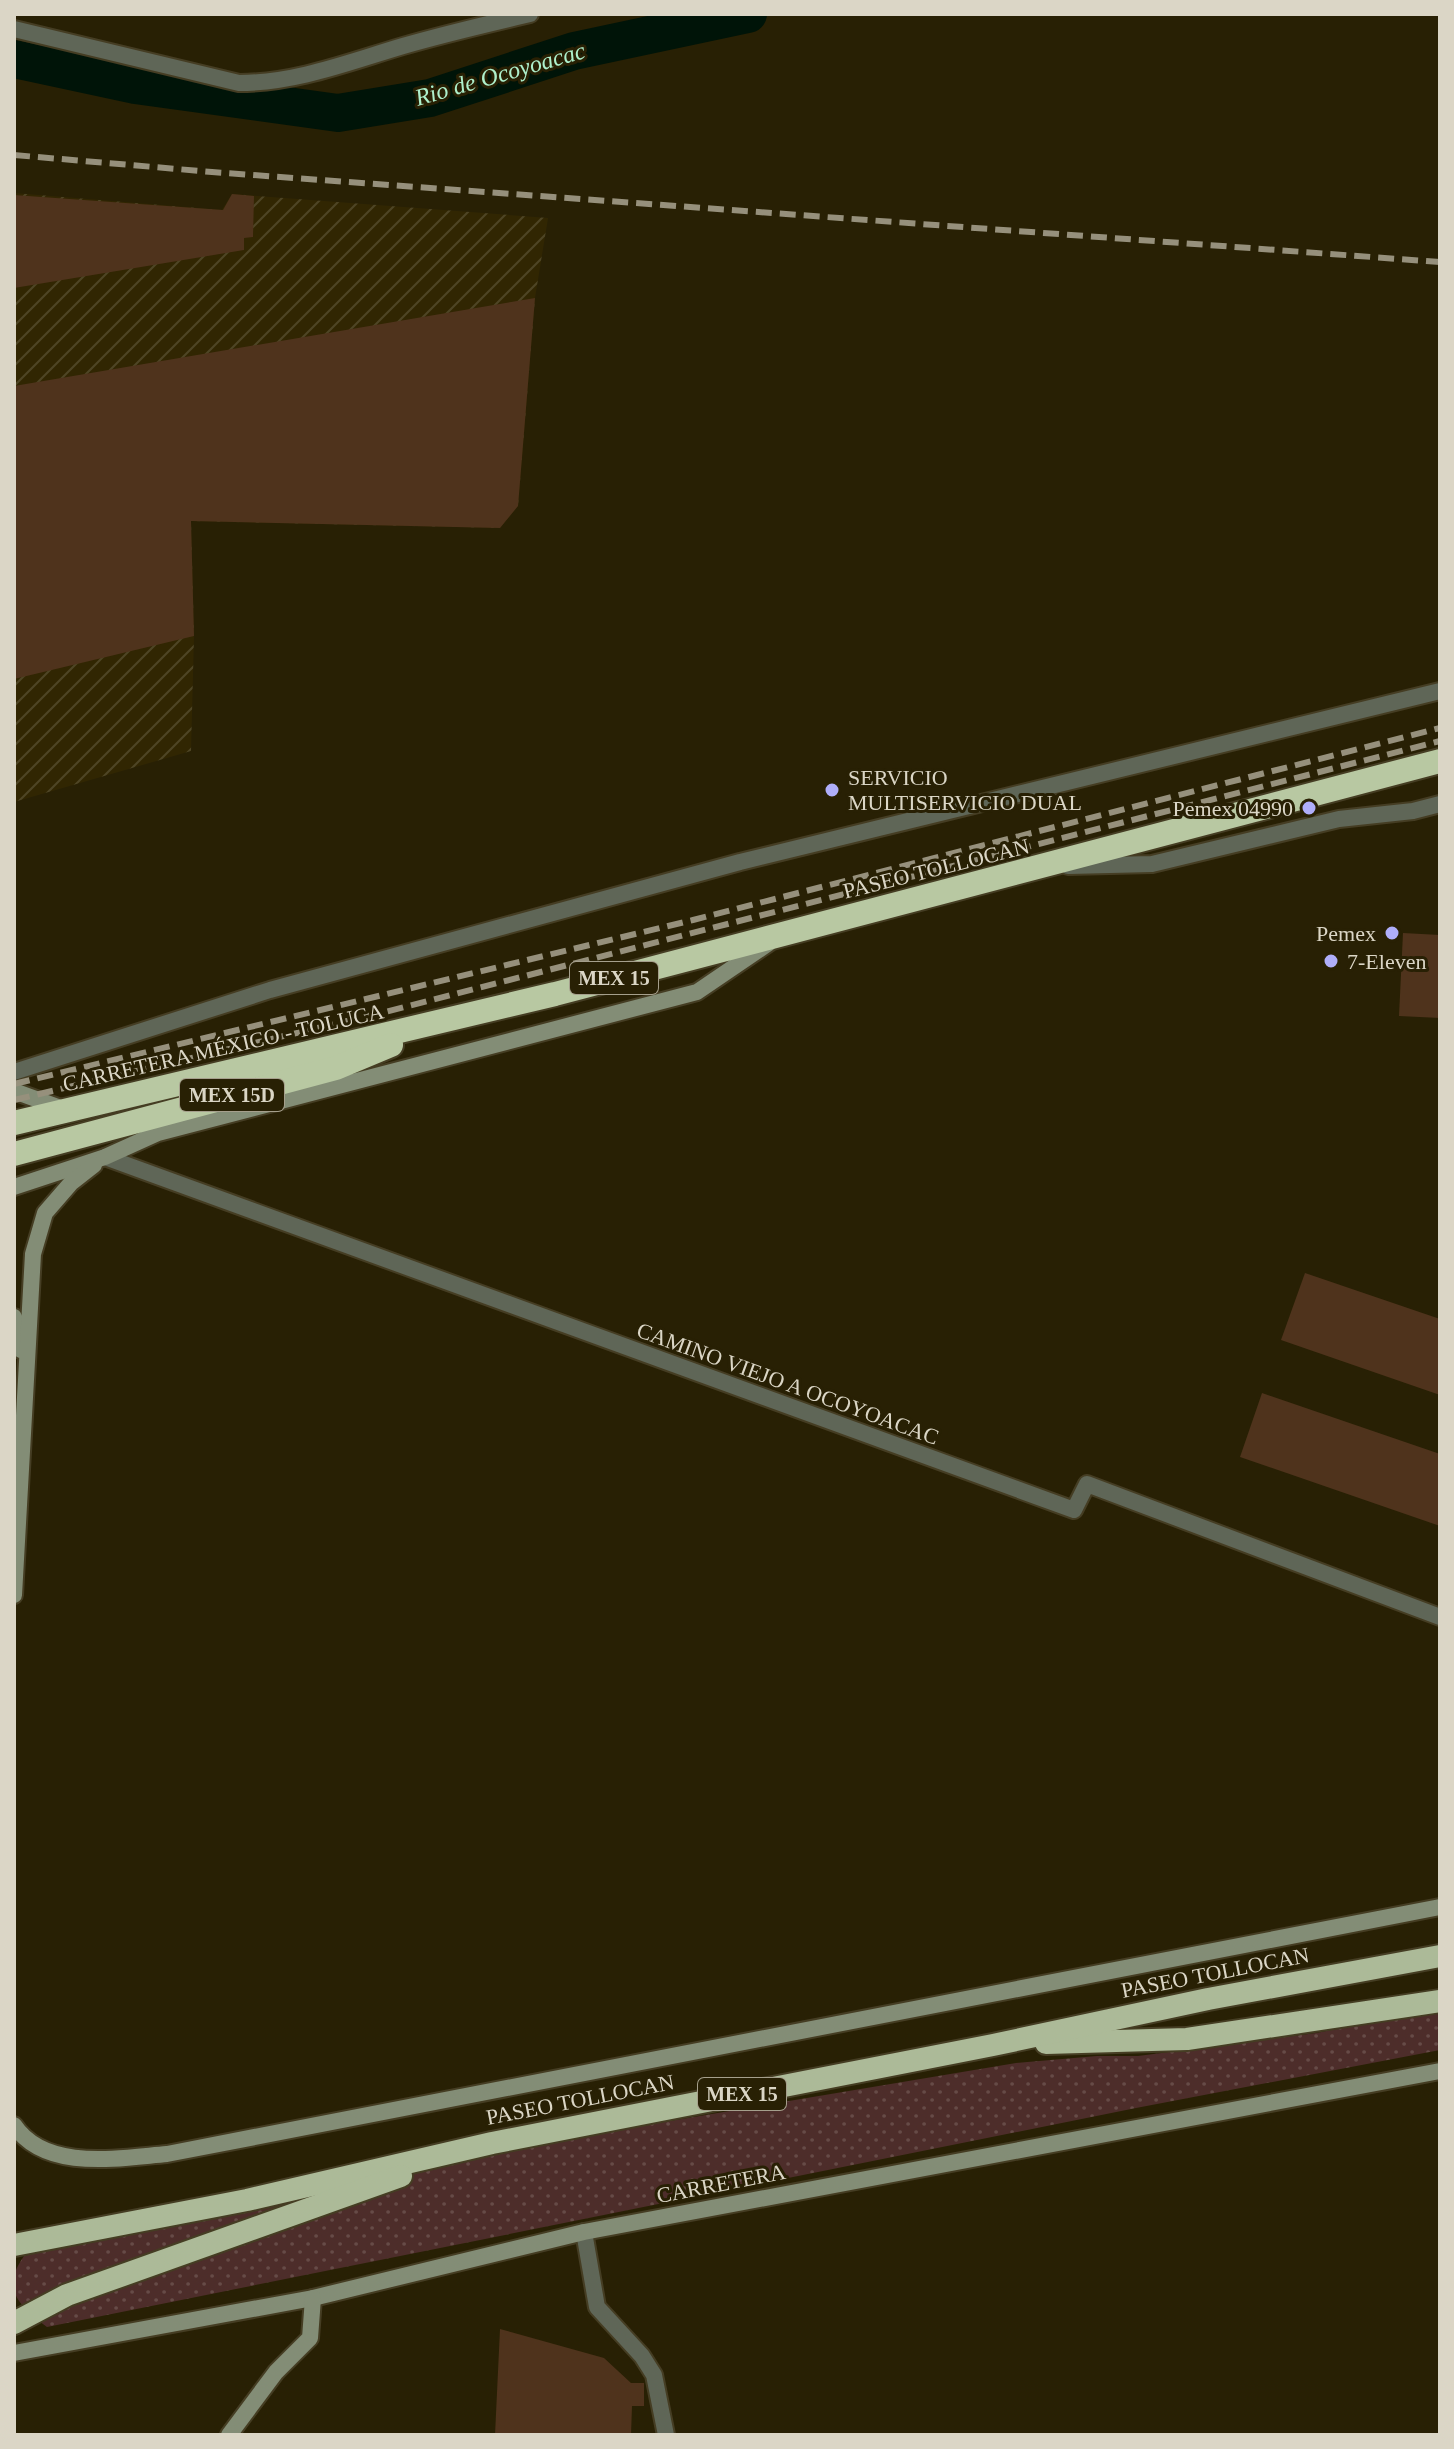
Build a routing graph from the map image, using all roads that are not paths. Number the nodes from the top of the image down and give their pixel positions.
1 (530, 14) edge
2 (14, 29) edge
3 (1440, 691) edge
4 (1440, 761) edge
5 (1440, 804) edge
6 (1046, 867) junction
7 (783, 933) junction
8 (445, 1022) junction
9 (14, 1072) edge
10 (14, 1091) edge
11 (67, 1110) junction
12 (14, 1123) edge
13 (14, 1154) edge
14 (105, 1157) junction
15 (14, 1187) edge
16 (14, 1317) edge
17 (25, 1377) junction
18 (14, 1595) edge
19 (1440, 1617) edge
20 (1440, 1907) edge
21 (1440, 1956) edge
22 (1440, 2001) edge
23 (993, 2045) junction
24 (1440, 2071) edge
25 (14, 2125) edge
26 (492, 2143) junction
27 (584, 2232) junction
28 (14, 2245) edge
29 (313, 2298) junction
30 (14, 2323) edge
31 (14, 2353) edge
32 (229, 2435) edge
33 (666, 2435) edge

1 - 2 street
3 - 9 street
4 - 6 highway, PASEO TOLLOCAN / MEX 15
5 - 6 street
6 - 7 highway, PASEO TOLLOCAN / MEX 15
7 - 8 highway, PASEO TOLLOCAN / MEX 15
7 - 14 main road
8 - 11 highway, CARRETERA MÉXICO - TOLUCA / MEX 15
8 - 13 highway, MEX 15D
10 - 11 main road
11 - 12 highway, CARRETERA MÉXICO - TOLUCA / MEX 15
14 - 15 main road
14 - 17 main road
14 - 19 street, CAMINO VIEJO A OCOYOACAC
16 - 17 main road
17 - 18 main road
20 - 25 main road
21 - 23 highway, PASEO TOLLOCAN / MEX 15
22 - 23 highway
23 - 26 highway, PASEO TOLLOCAN / MEX 15
24 - 27 main road, CARRETERA
26 - 28 highway, PASEO TOLLOCAN / MEX 15
26 - 30 highway
27 - 29 main road, CARRETERA
27 - 33 street
29 - 31 main road, CARRETERA
29 - 32 main road

